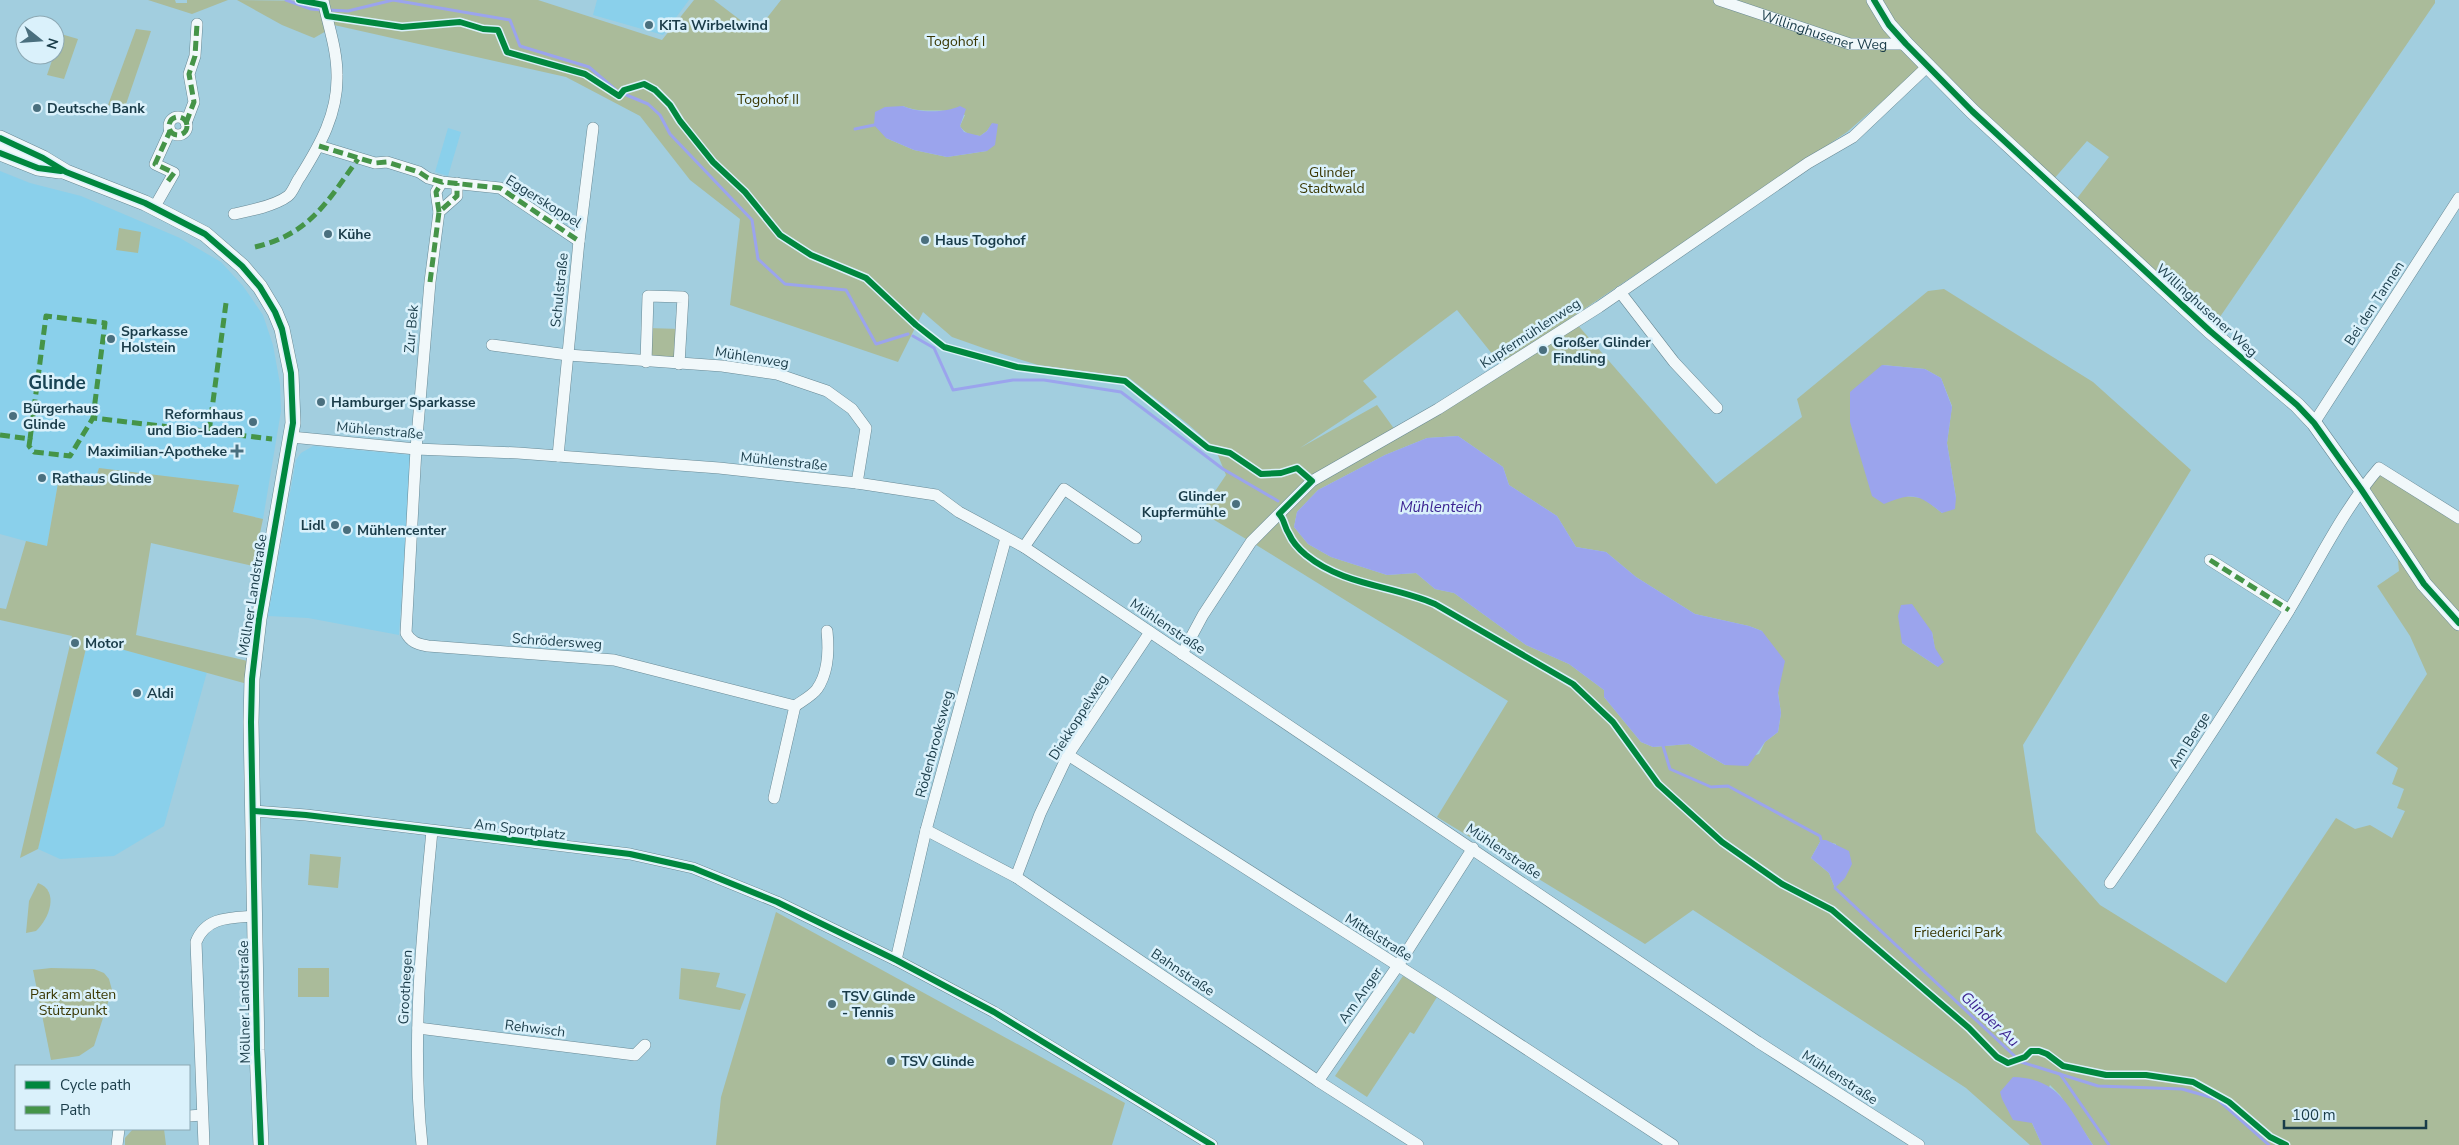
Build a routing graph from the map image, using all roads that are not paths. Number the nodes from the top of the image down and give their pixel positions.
1 (1719, 0) edge
2 (1874, 0) edge
3 (325, 7) edge
4 (197, 24) dead end
5 (1906, 44) junction
6 (1929, 65) junction
7 (593, 128) dead end
8 (0, 138) edge
9 (319, 146) junction
10 (0, 153) edge
11 (66, 172) junction
12 (442, 182) junction
13 (457, 183) junction
14 (2459, 198) edge
15 (154, 208) junction
16 (439, 212) junction
17 (234, 214) dead end
18 (579, 241) junction
19 (1620, 292) junction
20 (492, 345) dead end
21 (568, 355) junction
22 (646, 362) junction
23 (680, 364) junction
24 (1718, 408) dead end
25 (2314, 423) junction
26 (292, 437) junction
27 (416, 449) junction
28 (558, 456) junction
29 (857, 484) junction
30 (2361, 489) junction
31 (2459, 518) edge
32 (1006, 538) junction
33 (1136, 538) dead end
34 (1024, 547) junction
35 (2210, 560) dead end
36 (2289, 610) junction
37 (2459, 623) edge
38 (827, 631) dead end
39 (1150, 632) junction
40 (1182, 654) junction
41 (795, 706) junction
42 (1068, 755) junction
43 (774, 798) dead end
44 (253, 811) junction
45 (926, 830) junction
46 (432, 831) junction
47 (1473, 848) junction
48 (1016, 877) junction
49 (2110, 883) dead end
50 (255, 916) junction
51 (896, 960) junction
52 (1397, 967) junction
53 (418, 1028) junction
54 (645, 1045) dead end
55 (1318, 1081) junction
56 (202, 1115) junction
57 (190, 1116) edge
58 (119, 1130) edge
59 (117, 1145) edge
60 (204, 1145) edge
61 (261, 1145) edge
62 (422, 1145) edge
63 (1212, 1145) edge
64 (1418, 1145) edge
65 (1673, 1145) edge
66 (1919, 1145) edge

1 - 5 street, Willinghusener Weg
2 - 5 main road
3 - 9 street
4 - 15 street
5 - 6 main road, Willinghusener Weg
6 - 19 street, Kupfermühlenweg
6 - 25 main road, Willinghusener Weg
7 - 18 street, Schulstraße
8 - 11 main road, Möllner Landstraße
9 - 12 street, Eggerskoppel
9 - 17 street
10 - 11 main road, Möllner Landstraße
11 - 15 main road, Möllner Landstraße
12 - 13 street, Eggerskoppel
12 - 16 street, Zur Bek
13 - 16 street
13 - 18 street, Eggerskoppel
14 - 25 street, Bei den Tannen
15 - 26 main road, Möllner Landstraße
16 - 27 street, Zur Bek
18 - 21 street, Schulstraße
19 - 24 street
19 - 40 street, Kupfermühlenweg
20 - 21 street, Mühlenweg
21 - 22 street, Mühlenweg
21 - 28 street, Schulstraße
22 - 23 street, Mühlenweg
22 - 23 street
23 - 29 street, Mühlenweg
25 - 30 main road, Willinghusener Weg
26 - 27 street, Mühlenstraße
26 - 44 main road, Möllner Landstraße
27 - 28 street, Mühlenstraße
27 - 41 street, Schrödersweg
28 - 29 street, Mühlenstraße
29 - 32 street, Mühlenstraße
30 - 31 street, Am Berge
30 - 36 street, Am Berge
30 - 37 main road, Willinghusener Weg
32 - 34 street, Mühlenstraße
32 - 45 street, Rödenbrooksweg
33 - 34 street
34 - 39 street, Mühlenstraße
35 - 36 street
36 - 49 street, Am Berge
38 - 41 street
39 - 40 street, Mühlenstraße
39 - 42 street, Diekkoppelweg
40 - 47 street, Mühlenstraße
41 - 43 street
42 - 48 street, Diekkoppelweg
42 - 52 street, Mittelstraße
44 - 46 street, Am Sportplatz
44 - 50 main road, Möllner Landstraße
45 - 48 street, Bahnstraße
45 - 51 street, Rödenbrooksweg
46 - 51 street, Am Sportplatz
46 - 53 street, Groothegen
47 - 52 street, Am Anger
47 - 66 street, Mühlenstraße
48 - 55 street, Bahnstraße
50 - 56 street
50 - 61 main road, Möllner Landstraße
51 - 63 street, Am Sportplatz
52 - 55 street, Am Anger
52 - 65 street, Mittelstraße
53 - 54 street, Rehwisch
53 - 62 street, Groothegen
55 - 64 street, Bahnstraße
56 - 57 street
56 - 60 street
58 - 59 street

